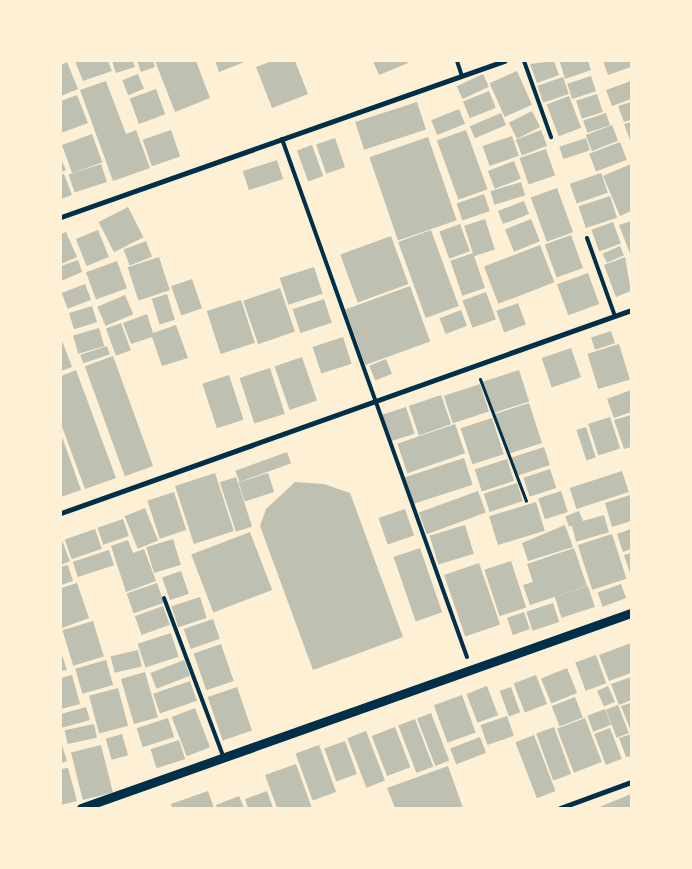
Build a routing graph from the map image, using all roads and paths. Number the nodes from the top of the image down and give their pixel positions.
1 (457, 61) edge
2 (504, 61) edge
3 (524, 61) edge
4 (462, 76) junction
5 (551, 137) dead end
6 (282, 139) junction
7 (61, 217) edge
8 (587, 238) dead end
9 (631, 310) edge
10 (615, 316) junction
11 (475, 366) junction
12 (373, 404) junction
13 (526, 501) dead end
14 (61, 513) edge
15 (164, 598) dead end
16 (631, 613) edge
17 (466, 657) dead end
18 (223, 756) junction
19 (631, 782) edge
20 (81, 808) edge
21 (560, 808) edge

1 - 4 lane
2 - 4 street
3 - 5 lane
4 - 6 street
6 - 7 street
6 - 12 lane
8 - 10 lane
9 - 10 street
10 - 11 street
11 - 12 street
11 - 13 path
12 - 14 street
12 - 17 lane
15 - 18 lane
16 - 18 street
18 - 20 street
19 - 21 street

